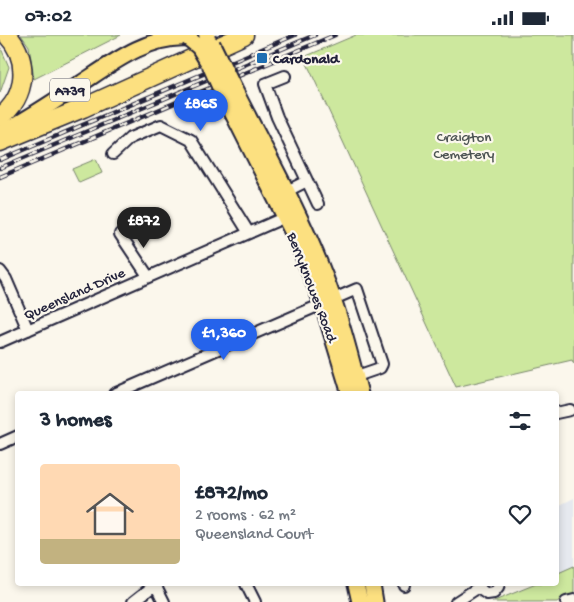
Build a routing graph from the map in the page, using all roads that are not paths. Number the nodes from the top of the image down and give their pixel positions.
1 (7, 35) edge
2 (207, 35) edge
3 (244, 35) edge
4 (139, 39) edge
5 (211, 67) junction
6 (285, 76) dead end
7 (228, 92) junction
8 (0, 117) edge
9 (0, 125) edge
10 (0, 134) edge
11 (0, 142) edge
12 (113, 154) dead end
13 (307, 181) junction
14 (281, 194) junction
15 (318, 204) dead end
16 (291, 214) junction
17 (249, 233) junction
18 (120, 235) dead end
19 (0, 271) edge
20 (148, 276) junction
21 (328, 302) junction
22 (28, 330) junction
23 (0, 342) edge
24 (350, 383) edge
25 (121, 391) edge
26 (570, 410) dead end
27 (559, 412) edge
28 (15, 437) edge
29 (0, 444) edge
30 (153, 586) edge
31 (156, 586) edge
32 (247, 586) edge
33 (356, 586) edge
34 (372, 586) edge
35 (478, 586) edge
36 (480, 586) edge
37 (498, 586) edge
38 (574, 600) edge
39 (133, 602) edge
40 (164, 602) edge
41 (255, 602) edge
42 (360, 602) edge
43 (375, 602) edge
44 (456, 602) edge
45 (566, 602) edge

1 - 8 highway
2 - 5 main road, Berryknowes Road, bridge
2 - 7 main road, Berryknowes Road, bridge
3 - 11 highway
4 - 5 main road, A739, bridge
4 - 9 main road, A739
4 - 10 main road, A739
5 - 7 main road, Berryknowes Road, bridge
6 - 13 street
7 - 14 main road, Berryknowes Road
12 - 17 street
13 - 14 street
13 - 15 street
14 - 16 main road, Berryknowes Road
16 - 17 street, Queensland Drive
16 - 21 main road, Berryknowes Road
17 - 20 street, Queensland Drive
18 - 20 street
19 - 22 street
20 - 22 street, Queensland Drive
21 - 24 main road, Berryknowes Road
21 - 24 street, Berryknowes Road
21 - 25 street
22 - 23 street, Queensland Drive
26 - 27 street
28 - 29 street
30 - 39 street
31 - 40 street
32 - 41 street
33 - 42 main road
34 - 43 main road
35 - 44 street
36 - 37 street
38 - 45 street

